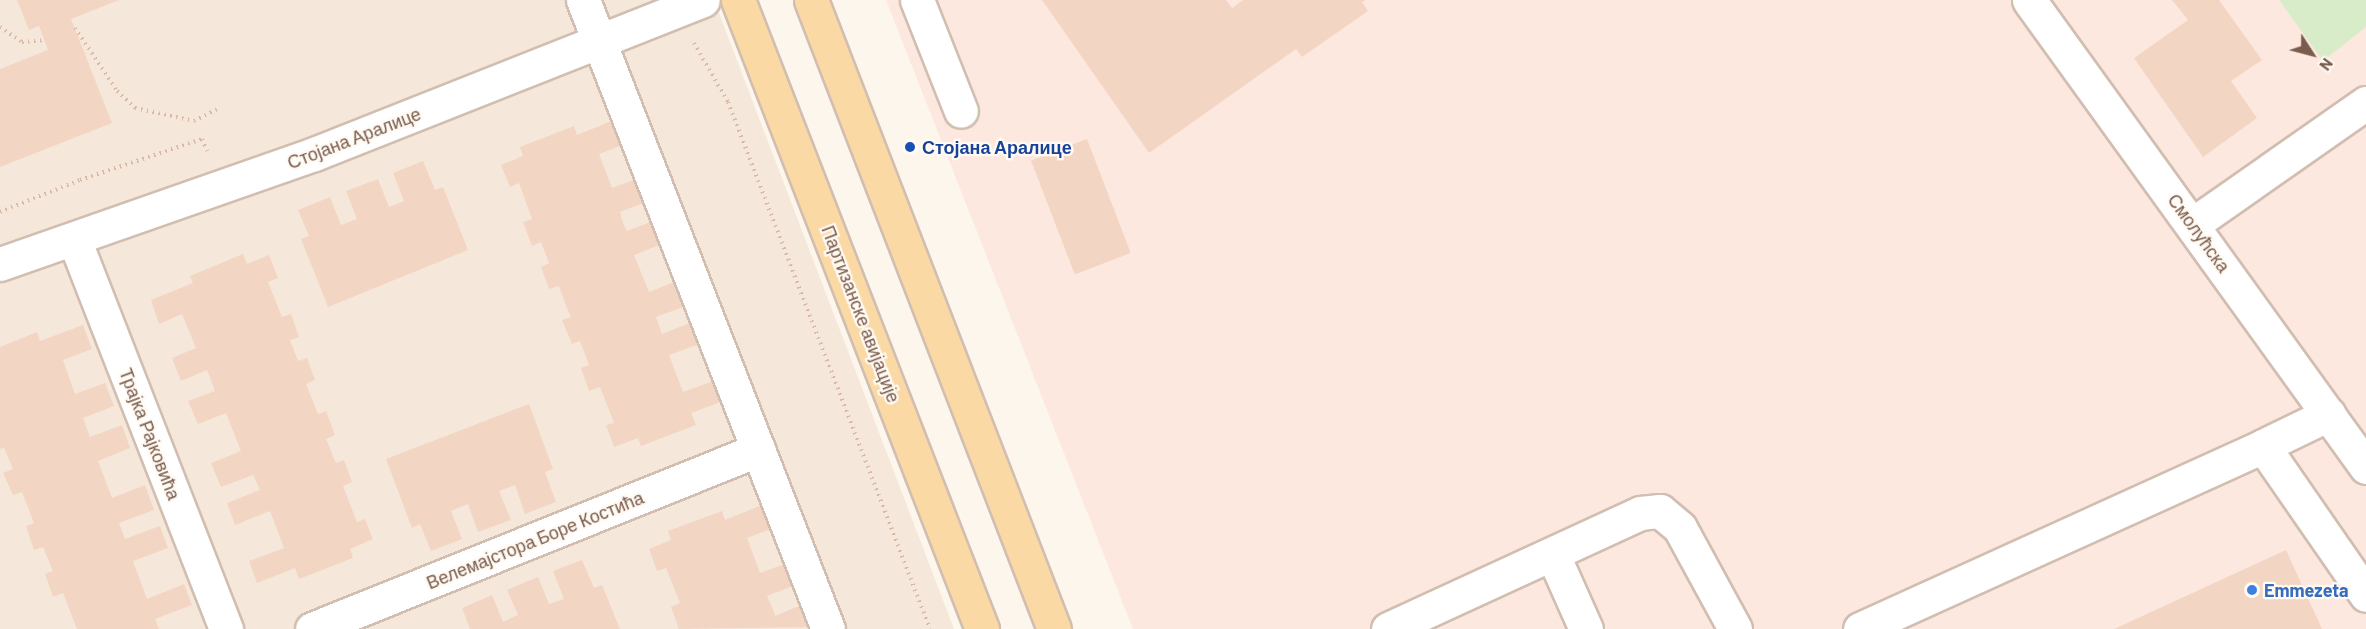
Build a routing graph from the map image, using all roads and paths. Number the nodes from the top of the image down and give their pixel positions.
1 (583, 0) edge
2 (738, 0) edge
3 (811, 0) edge
4 (917, 0) edge
5 (2028, 0) edge
6 (689, 5) edge
7 (0, 27) edge
8 (75, 28) dead end
9 (44, 40) dead end
10 (600, 42) junction
11 (2366, 103) edge
12 (219, 108) dead end
13 (961, 111) dead end
14 (2193, 224) junction
15 (74, 239) junction
16 (0, 264) edge
17 (2329, 414) junction
18 (2263, 446) junction
19 (758, 450) junction
20 (2366, 467) edge
21 (1553, 555) junction
22 (2366, 596) edge
23 (226, 629) edge
24 (312, 629) edge
25 (828, 629) edge
26 (930, 629) edge
27 (982, 629) edge
28 (1054, 629) edge
29 (1388, 629) edge
30 (1586, 629) edge
31 (1735, 629) edge
32 (1860, 629) edge

1 - 10 street
2 - 27 main road, Партизанске авијације
3 - 28 main road
4 - 13 street
5 - 14 street, Смолућска
6 - 10 street, Стојана Аралице
6 - 26 path
7 - 9 path
8 - 12 path
10 - 15 street, Стојана Аралице
10 - 19 street
11 - 14 street
14 - 17 street, Смолућска
15 - 16 street, Стојана Аралице
15 - 23 street, Трајка Рајковића
17 - 18 street
17 - 20 street, Смолућска
18 - 22 street
18 - 32 street
19 - 24 street, Велемајстора Боре Костића
19 - 25 street
21 - 29 street
21 - 30 street
21 - 31 street

